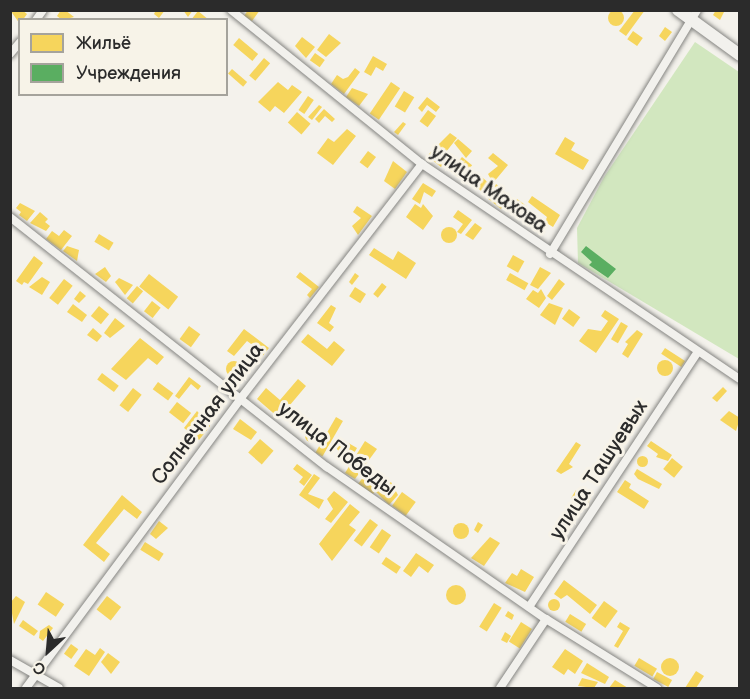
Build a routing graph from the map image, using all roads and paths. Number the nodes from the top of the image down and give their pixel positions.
1 (231, 10) edge
2 (678, 10) edge
3 (694, 15) edge
4 (740, 55) edge
5 (422, 164) junction
6 (10, 217) edge
7 (550, 254) junction
8 (698, 352) junction
9 (740, 380) edge
10 (241, 398) junction
11 (529, 607) junction
12 (546, 619) junction
13 (10, 660) edge
14 (36, 676) junction
15 (26, 688) edge
16 (59, 688) edge
17 (500, 688) edge
18 (657, 688) edge

1 - 5 street, улица Махова
2 - 3 main road
3 - 4 main road
3 - 7 street
5 - 7 street, улица Махова
5 - 10 street, Солнечная улица
6 - 10 street, улица Победы
7 - 8 street, улица Махова
8 - 9 street, улица Махова
8 - 11 street, улица Ташуевых
10 - 11 street, улица Победы
10 - 14 street, Солнечная улица
11 - 12 street, улица Победы
12 - 17 street
12 - 18 street, улица Победы
13 - 14 street
14 - 15 street, Солнечная улица
14 - 16 street

